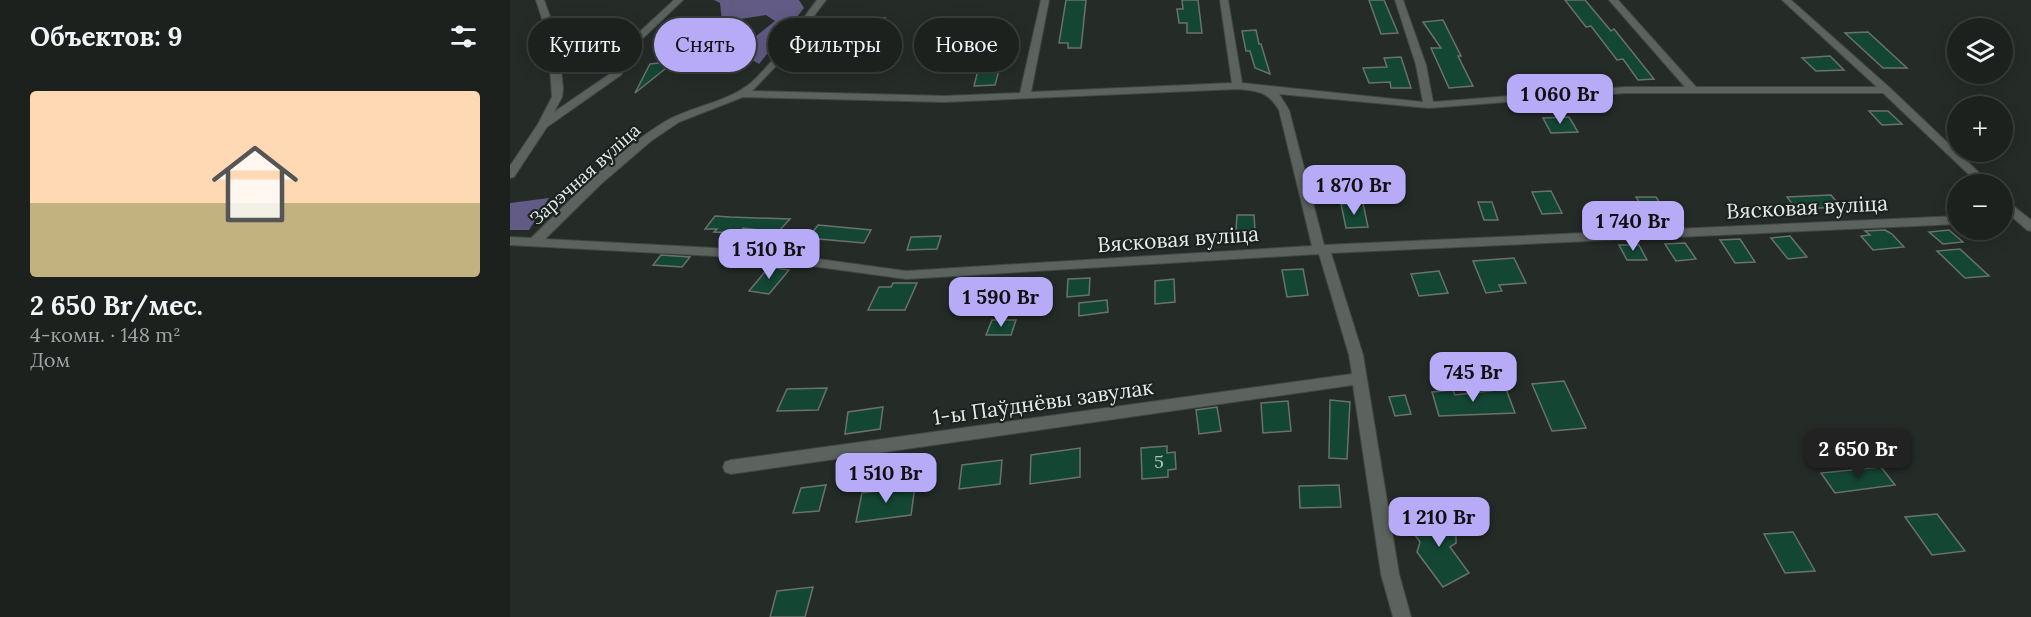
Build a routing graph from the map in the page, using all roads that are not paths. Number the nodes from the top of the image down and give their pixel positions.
1 (540, 0) edge
2 (679, 0) edge
3 (822, 0) edge
4 (1045, 0) edge
5 (1224, 0) edge
6 (1399, 0) edge
7 (1613, 0) edge
8 (1786, 0) edge
9 (1237, 86) junction
10 (1253, 87) junction
11 (1693, 90) junction
12 (1886, 90) junction
13 (1308, 93) junction
14 (741, 94) junction
15 (1025, 95) junction
16 (1429, 105) junction
17 (1284, 110) junction
18 (543, 125) junction
19 (1974, 174) edge
20 (510, 175) edge
21 (2013, 211) edge
22 (2013, 217) edge
23 (2019, 217) junction
24 (1947, 221) edge
25 (2031, 227) edge
26 (510, 241) edge
27 (534, 242) junction
28 (1322, 249) junction
29 (1360, 378) junction
30 (731, 467) dead end
31 (1402, 617) edge

1 - 18 street
2 - 18 street
3 - 14 street, Зарэчная вуліца
4 - 15 street
5 - 9 street
6 - 16 street
7 - 11 street
8 - 12 street
9 - 10 street
9 - 15 street
10 - 13 street
10 - 17 street
11 - 12 street
11 - 16 street
12 - 19 street
13 - 16 street
13 - 17 street
14 - 15 street
14 - 27 street, Зарэчная вуліца
17 - 28 street
18 - 20 street
21 - 23 street
22 - 23 street
23 - 25 street
24 - 28 street, Вясковая вуліца
26 - 27 street, Вясковая вуліца
27 - 28 street, Вясковая вуліца
28 - 29 street
29 - 30 street, 1-ы Паўднёвы завулак
29 - 31 street

